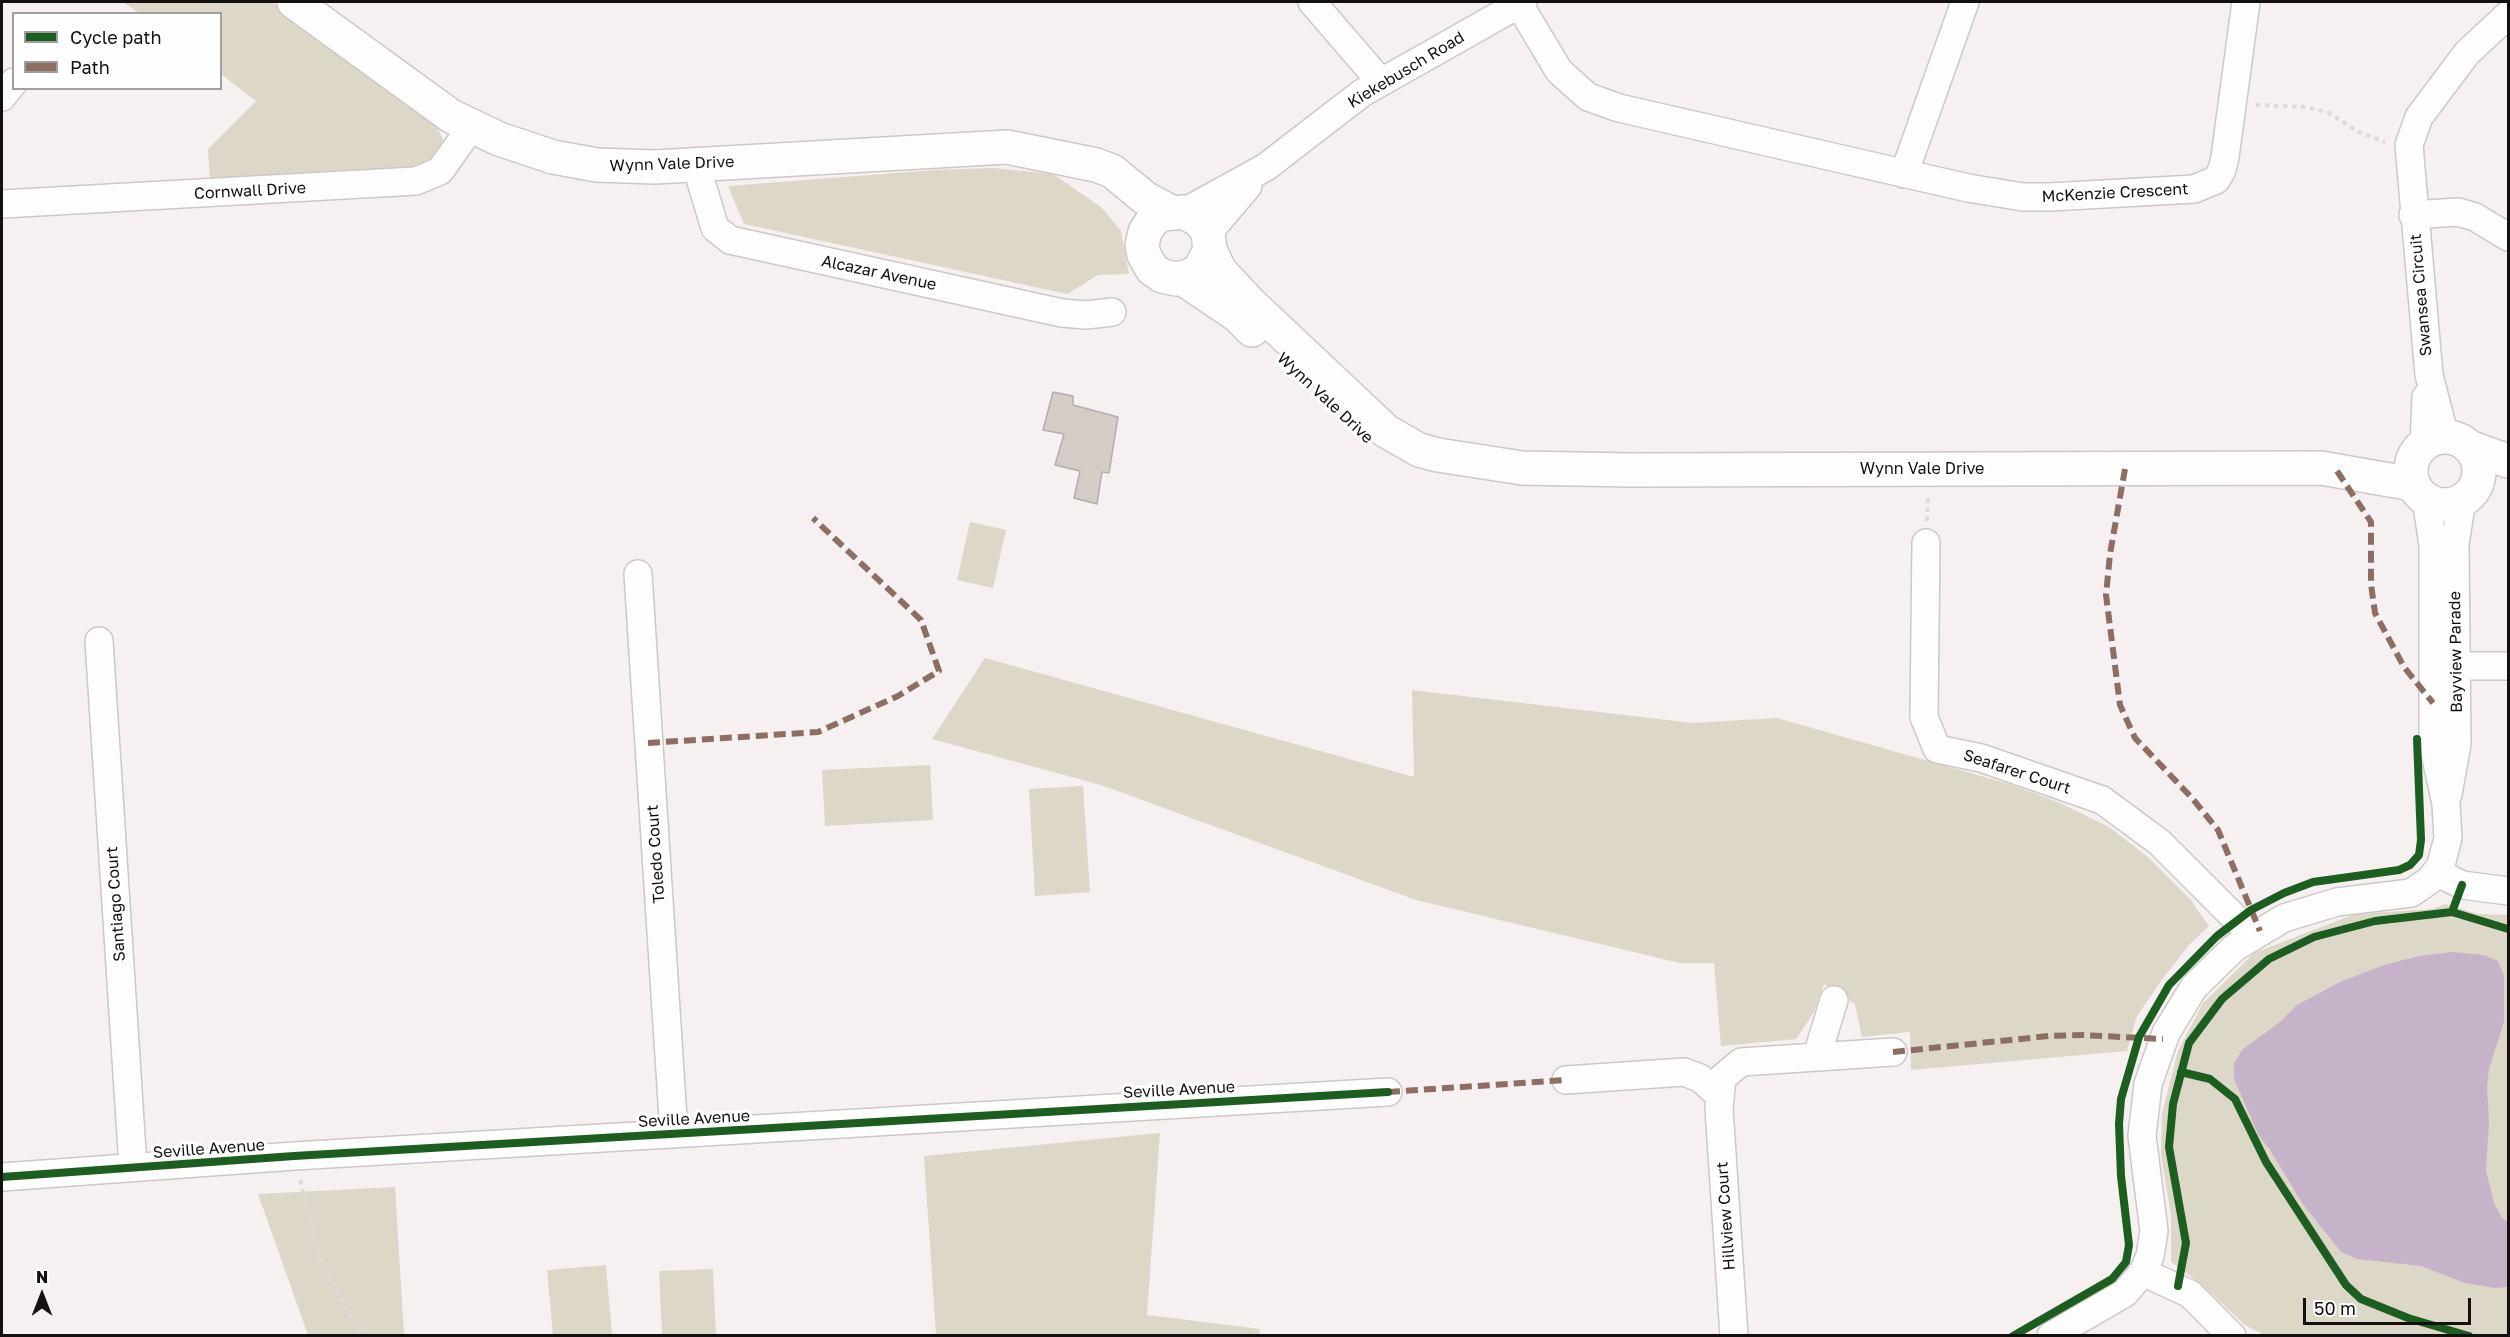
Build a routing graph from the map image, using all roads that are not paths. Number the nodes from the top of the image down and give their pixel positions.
1 (294, 2) edge
2 (1312, 2) edge
3 (1965, 2) edge
4 (2246, 2) edge
5 (1521, 3) edge
6 (2508, 15) edge
7 (1381, 82) junction
8 (12, 84) edge
9 (2, 97) edge
10 (472, 126) junction
11 (1059, 156) junction
12 (696, 165) junction
13 (1266, 167) junction
14 (1904, 174) junction
15 (2, 204) edge
16 (1178, 212) junction
17 (2413, 215) junction
18 (2508, 237) edge
19 (1209, 242) junction
20 (1142, 245) junction
21 (1182, 278) junction
22 (1112, 312) dead end
23 (2438, 445) junction
24 (2508, 461) edge
25 (1522, 468) junction
26 (2321, 468) junction
27 (2508, 479) edge
28 (2420, 492) junction
29 (2467, 495) junction
30 (1926, 543) road end
31 (638, 574) dead end
32 (99, 641) dead end
33 (2444, 666) junction
34 (2508, 666) edge
35 (2436, 872) junction
36 (2508, 891) edge
37 (2253, 936) junction
38 (1834, 1000) dead end
39 (1893, 1052) dead end
40 (1817, 1056) junction
41 (1566, 1080) dead end
42 (1388, 1092) dead end
43 (1720, 1096) junction
44 (674, 1134) junction
45 (133, 1167) junction
46 (2, 1177) edge
47 (2143, 1272) junction
48 (1734, 1335) edge
49 (2051, 1335) edge
50 (2232, 1335) edge

1 - 10 main road, Wynn Vale Drive
2 - 7 street
3 - 14 street
4 - 14 street, McKenzie Crescent
5 - 7 street, Kiekebusch Road
5 - 14 street, McKenzie Crescent
6 - 17 street, Swansea Circuit
7 - 13 street, Kiekebusch Road
8 - 9 street
10 - 12 main road, Wynn Vale Drive
10 - 15 street, Cornwall Drive
11 - 12 main road, Wynn Vale Drive
11 - 16 main road, Wynn Vale Drive
11 - 20 main road, Wynn Vale Drive
12 - 22 street, Alcazar Avenue
13 - 16 street, Kiekebusch Road
13 - 19 street, Kiekebusch Road
16 - 19 main road
16 - 20 main road
17 - 18 street, Swansea Circuit
17 - 23 street, Swansea Circuit
19 - 21 main road
19 - 25 main road, Wynn Vale Drive
20 - 21 main road
21 - 25 main road, Wynn Vale Drive
23 - 24 main road, Wynn Vale Drive
23 - 26 main road, Wynn Vale Drive
23 - 28 main road
23 - 29 main road
25 - 26 main road, Wynn Vale Drive
26 - 28 main road, Wynn Vale Drive
27 - 29 main road
28 - 29 main road
28 - 33 street, Bayview Parade
29 - 33 street, Bayview Parade
30 - 37 street, Seafarer Court
31 - 44 street, Toledo Court
32 - 45 street, Santiago Court
33 - 34 street
33 - 35 street, Bayview Parade
35 - 36 street
35 - 37 street, Bayview Parade
37 - 47 street, Bayview Parade
38 - 40 street
39 - 40 street, Hillview Court
40 - 43 street, Hillview Court
41 - 43 street
42 - 44 street, Seville Avenue
43 - 48 street, Hillview Court
44 - 45 street, Seville Avenue
45 - 46 street, Seville Avenue
47 - 49 street, Bayview Parade
47 - 50 street

